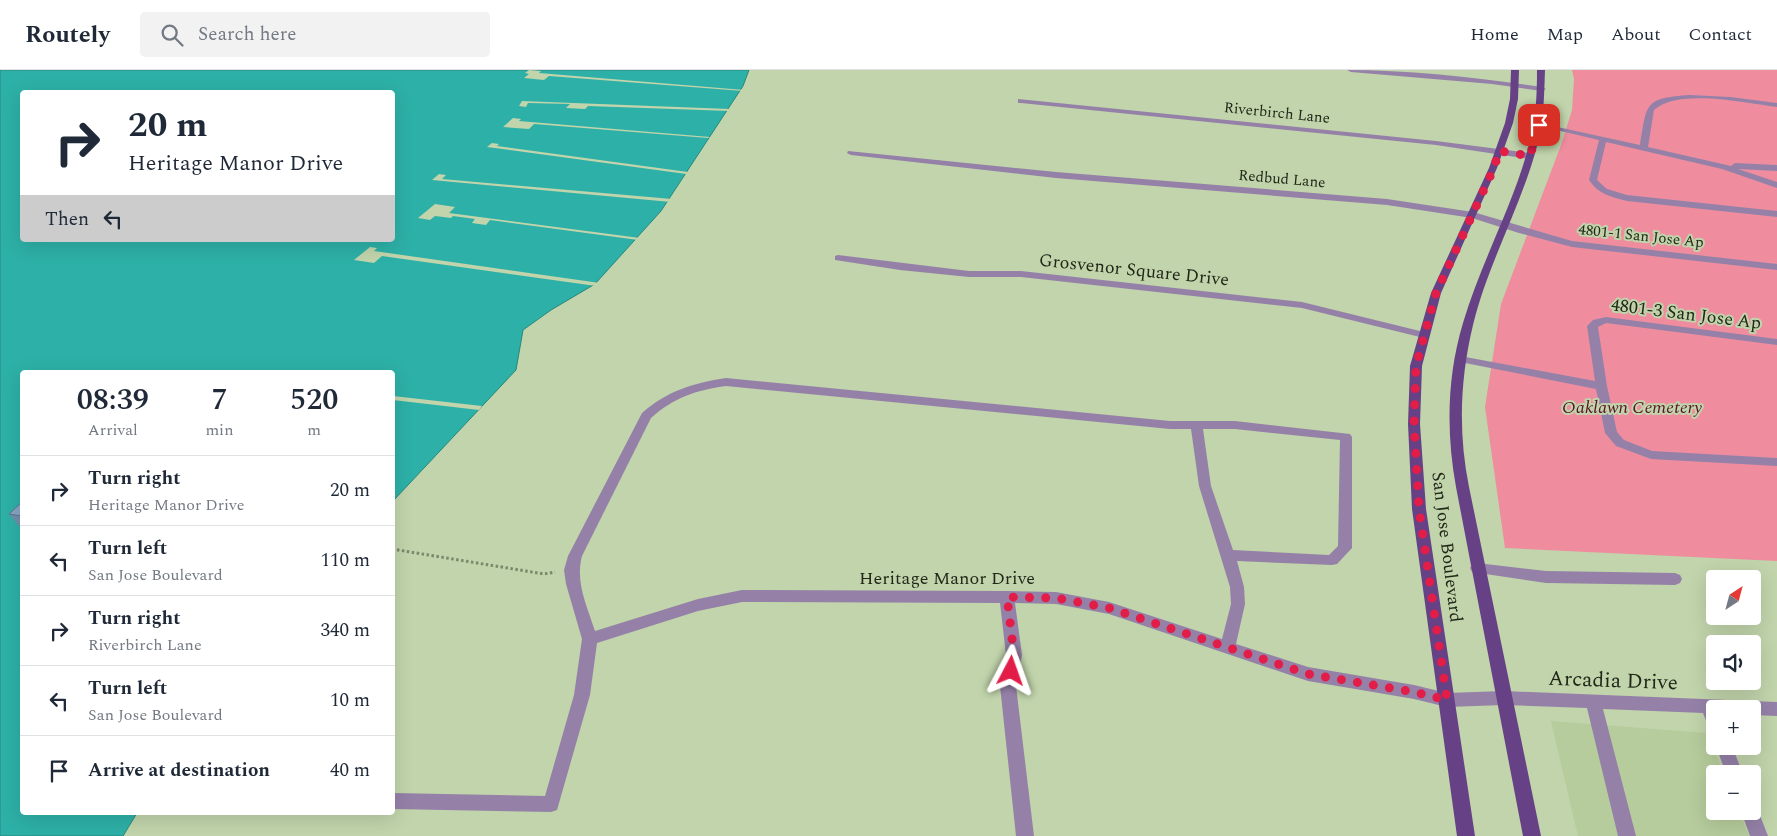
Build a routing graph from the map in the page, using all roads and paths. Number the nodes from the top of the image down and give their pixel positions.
1 (1351, 70) edge
2 (1515, 70) edge
3 (1541, 70) edge
4 (1515, 86) junction
5 (1542, 89) junction
6 (1021, 101) dead end
7 (1777, 104) edge
8 (1539, 125) junction
9 (1603, 139) junction
10 (1644, 148) junction
11 (1499, 151) junction
12 (851, 153) dead end
13 (1530, 156) junction
14 (1725, 166) junction
15 (1777, 168) edge
16 (1777, 185) edge
17 (1777, 214) edge
18 (1472, 215) junction
19 (1504, 225) junction
20 (838, 258) dead end
21 (1777, 267) edge
22 (1424, 335) junction
23 (1777, 342) edge
24 (1460, 359) junction
25 (1601, 386) junction
26 (1196, 424) junction
27 (1777, 462) edge
28 (395, 549) edge
29 (1228, 555) junction
30 (1478, 568) junction
31 (556, 572) dead end
32 (1675, 580) dead end
33 (1007, 597) junction
34 (590, 639) junction
35 (1228, 647) junction
36 (1504, 698) junction
37 (1447, 700) junction
38 (1593, 701) junction
39 (1706, 706) edge
40 (1761, 708) edge
41 (1777, 709) edge
42 (395, 801) edge
43 (1753, 820) edge
44 (1025, 836) edge
45 (1466, 836) edge
46 (1532, 836) edge
47 (1627, 836) edge
48 (1759, 836) edge

1 - 4 street
2 - 4 main road, San Jose Boulevard
3 - 5 main road, San Jose Boulevard
4 - 5 street
4 - 11 main road, San Jose Boulevard
5 - 8 main road, San Jose Boulevard
6 - 11 street, Riverbirch Lane
7 - 10 street
8 - 9 street
8 - 13 main road, San Jose Boulevard
9 - 10 street
9 - 17 street
10 - 14 street
11 - 13 street, Riverbirch Lane
11 - 18 main road, San Jose Boulevard
12 - 18 street, Redbud Lane
13 - 19 main road, San Jose Boulevard
14 - 15 street
14 - 16 street
18 - 19 street, Redbud Lane
18 - 22 main road, San Jose Boulevard
19 - 21 street, 4801-1 San Jose Ap
19 - 24 main road, San Jose Boulevard
20 - 22 street, Grosvenor Square Drive
22 - 37 main road, San Jose Boulevard
23 - 25 street, 4801-3 San Jose Ap
24 - 25 street
24 - 30 main road, San Jose Boulevard
25 - 27 street
26 - 29 street
26 - 29 street
26 - 34 street
28 - 31 path
29 - 35 street
30 - 32 street
30 - 36 main road, San Jose Boulevard
33 - 34 street, Heritage Manor Drive
33 - 35 street, Heritage Manor Drive
33 - 44 street
34 - 42 street
35 - 37 street, Heritage Manor Drive
36 - 37 street, Arcadia Drive
36 - 38 street, Arcadia Drive
36 - 46 main road, San Jose Boulevard
37 - 45 main road, San Jose Boulevard
38 - 39 street, Arcadia Drive
38 - 47 street
40 - 41 street, Arcadia Drive
43 - 48 street

